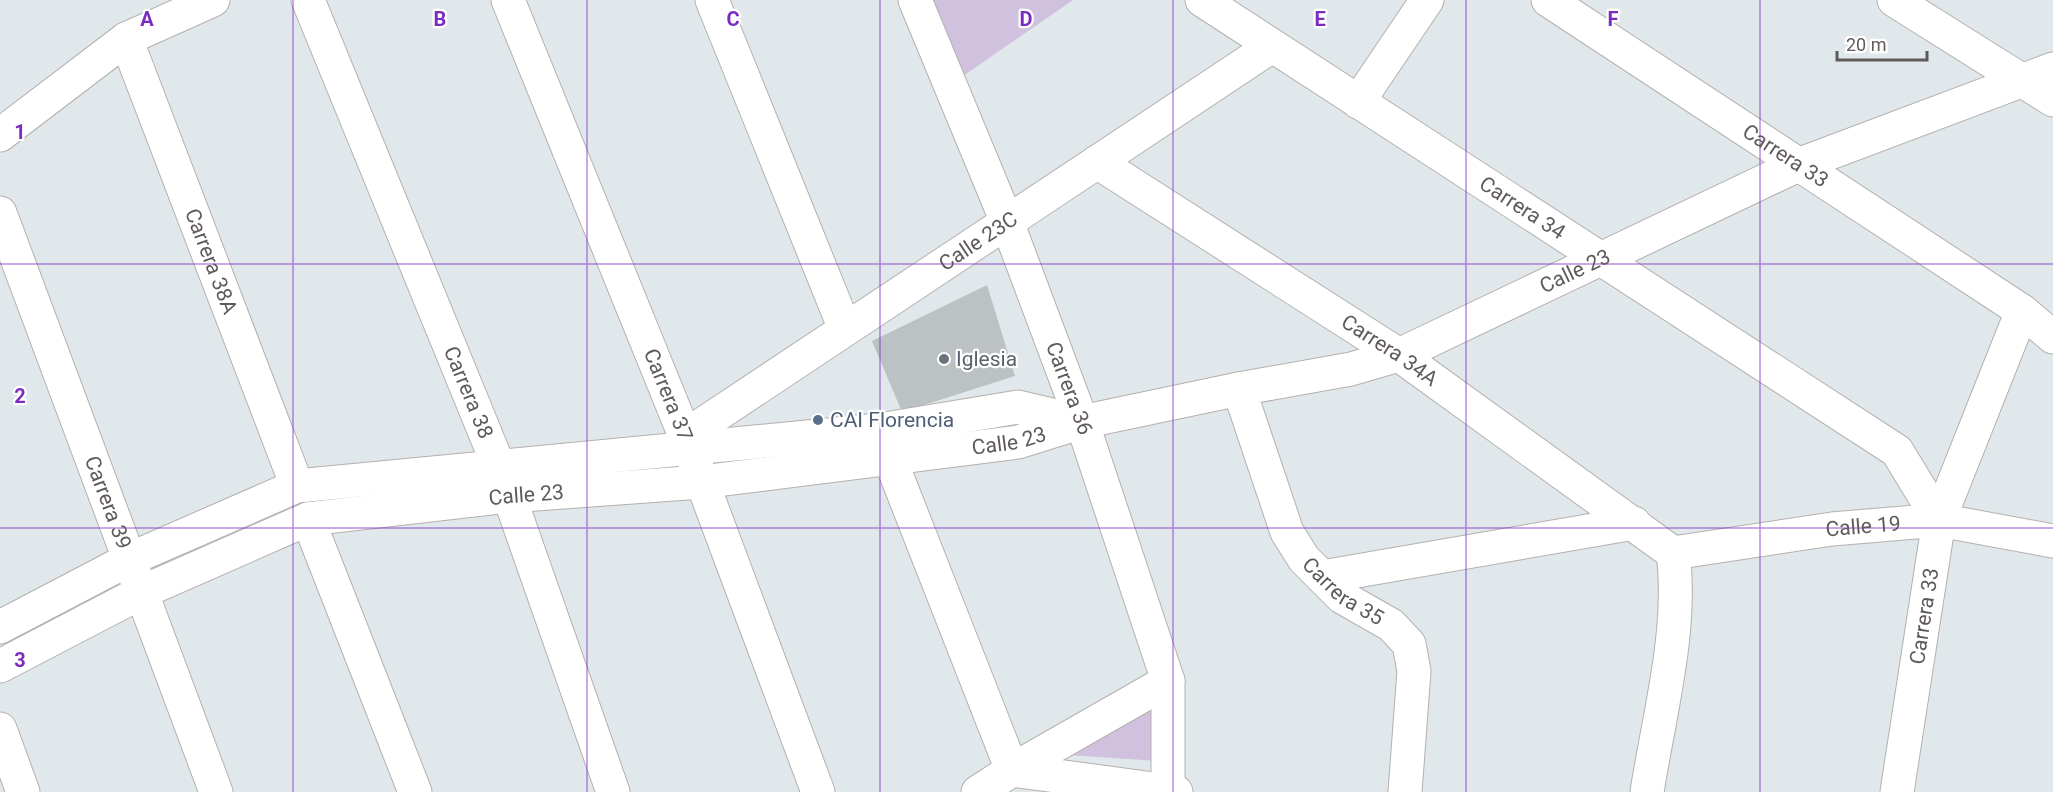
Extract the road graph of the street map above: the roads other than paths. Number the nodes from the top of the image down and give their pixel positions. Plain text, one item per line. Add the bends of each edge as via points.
1 (213, 0) edge
2 (308, 0) edge
3 (508, 0) edge
4 (712, 0) edge
5 (915, 0) edge
6 (1202, 0) edge
7 (1427, 0) edge
8 (1548, 0) edge
9 (1894, 0) edge
10 (126, 39) junction
11 (1272, 46) junction
12 (2053, 69) edge
13 (2023, 82) junction
14 (2053, 100) edge
15 (1358, 102) junction
16 (0, 135) edge
17 (1097, 162) junction
18 (1798, 165) junction
19 (0, 213) edge
20 (1007, 222) junction
21 (1603, 258) junction
22 (2022, 310) junction
23 (845, 329) junction
24 (2053, 337) edge
25 (1400, 355) junction
26 (1239, 389) junction
27 (1082, 422) junction
28 (687, 443) junction
29 (883, 445) junction
30 (504, 482) junction
31 (701, 482) junction
32 (297, 486) junction
33 (308, 519) junction
34 (1939, 520) junction
35 (1634, 523) junction
36 (2053, 541) edge
37 (1674, 553) junction
38 (130, 559) junction
39 (1322, 578) junction
40 (142, 592) junction
41 (0, 627) edge
42 (0, 666) edge
43 (1168, 681) junction
44 (0, 729) edge
45 (1012, 770) junction
46 (23, 792) edge
47 (216, 792) edge
48 (415, 792) edge
49 (613, 792) edge
50 (818, 792) edge
51 (978, 792) edge
52 (1170, 792) edge
53 (1406, 792) edge
54 (1647, 792) edge
55 (1897, 792) edge

1 - 10 street
2 - 30 street, Carrera 38
3 - 28 street, Carrera 37
4 - 23 street
5 - 20 street, Carrera 36
6 - 11 street, Carrera 34
7 - 15 street
8 - 18 street, Carrera 33
9 - 13 street
10 - 16 street
10 - 32 street, Carrera 38A
11 - 15 street, Carrera 34
11 - 17 street, Calle 23C
12 - 13 street, Calle 23
13 - 14 street
13 - 18 street, Calle 23
15 - 21 street, Carrera 34
17 - 20 street, Calle 23C
17 - 25 street, Carrera 34A
18 - 21 street, Calle 23
18 - 22 street, Carrera 33
19 - 38 street, Carrera 39
20 - 23 street, Calle 23C
20 - 27 street, Carrera 36
21 - 25 street, Calle 23
21 - 34 street, Carrera 34 via 1897,451
22 - 24 street, Carrera 33
22 - 34 street, Carrera 33
23 - 28 street, Calle 23C
25 - 26 street, Calle 23 via 1351,369
25 - 35 street, Carrera 34A
26 - 27 street, Calle 23
26 - 39 street, Carrera 35 via 1287,532
27 - 29 street, Calle 23 via 1018,406
27 - 43 street, Carrera 36
28 - 29 street, Calle 23
28 - 30 street, Calle 23
28 - 31 street, Carrera 37
29 - 31 street, Calle 23
29 - 45 street
30 - 31 street, Calle 23
30 - 32 street, Calle 23
30 - 33 street, Calle 23
30 - 49 street, Carrera 38
31 - 50 street, Carrera 37
32 - 38 street, Calle 23
33 - 40 street, Calle 23
33 - 48 street
34 - 36 street, Calle 19
34 - 37 street, Calle 19 via 1832,529
34 - 55 street, Carrera 33
35 - 37 street, Carrera 34A
35 - 39 street
37 - 54 street via 1675,619
38 - 40 street, Carrera 39
38 - 41 street, Calle 23
39 - 53 street, Carrera 35 via 1342,597 1391,625 1409,644 1414,671
40 - 42 street, Calle 23
40 - 47 street, Carrera 39
43 - 45 street
43 - 52 street, Carrera 36
44 - 46 street
45 - 51 street
45 - 52 street

